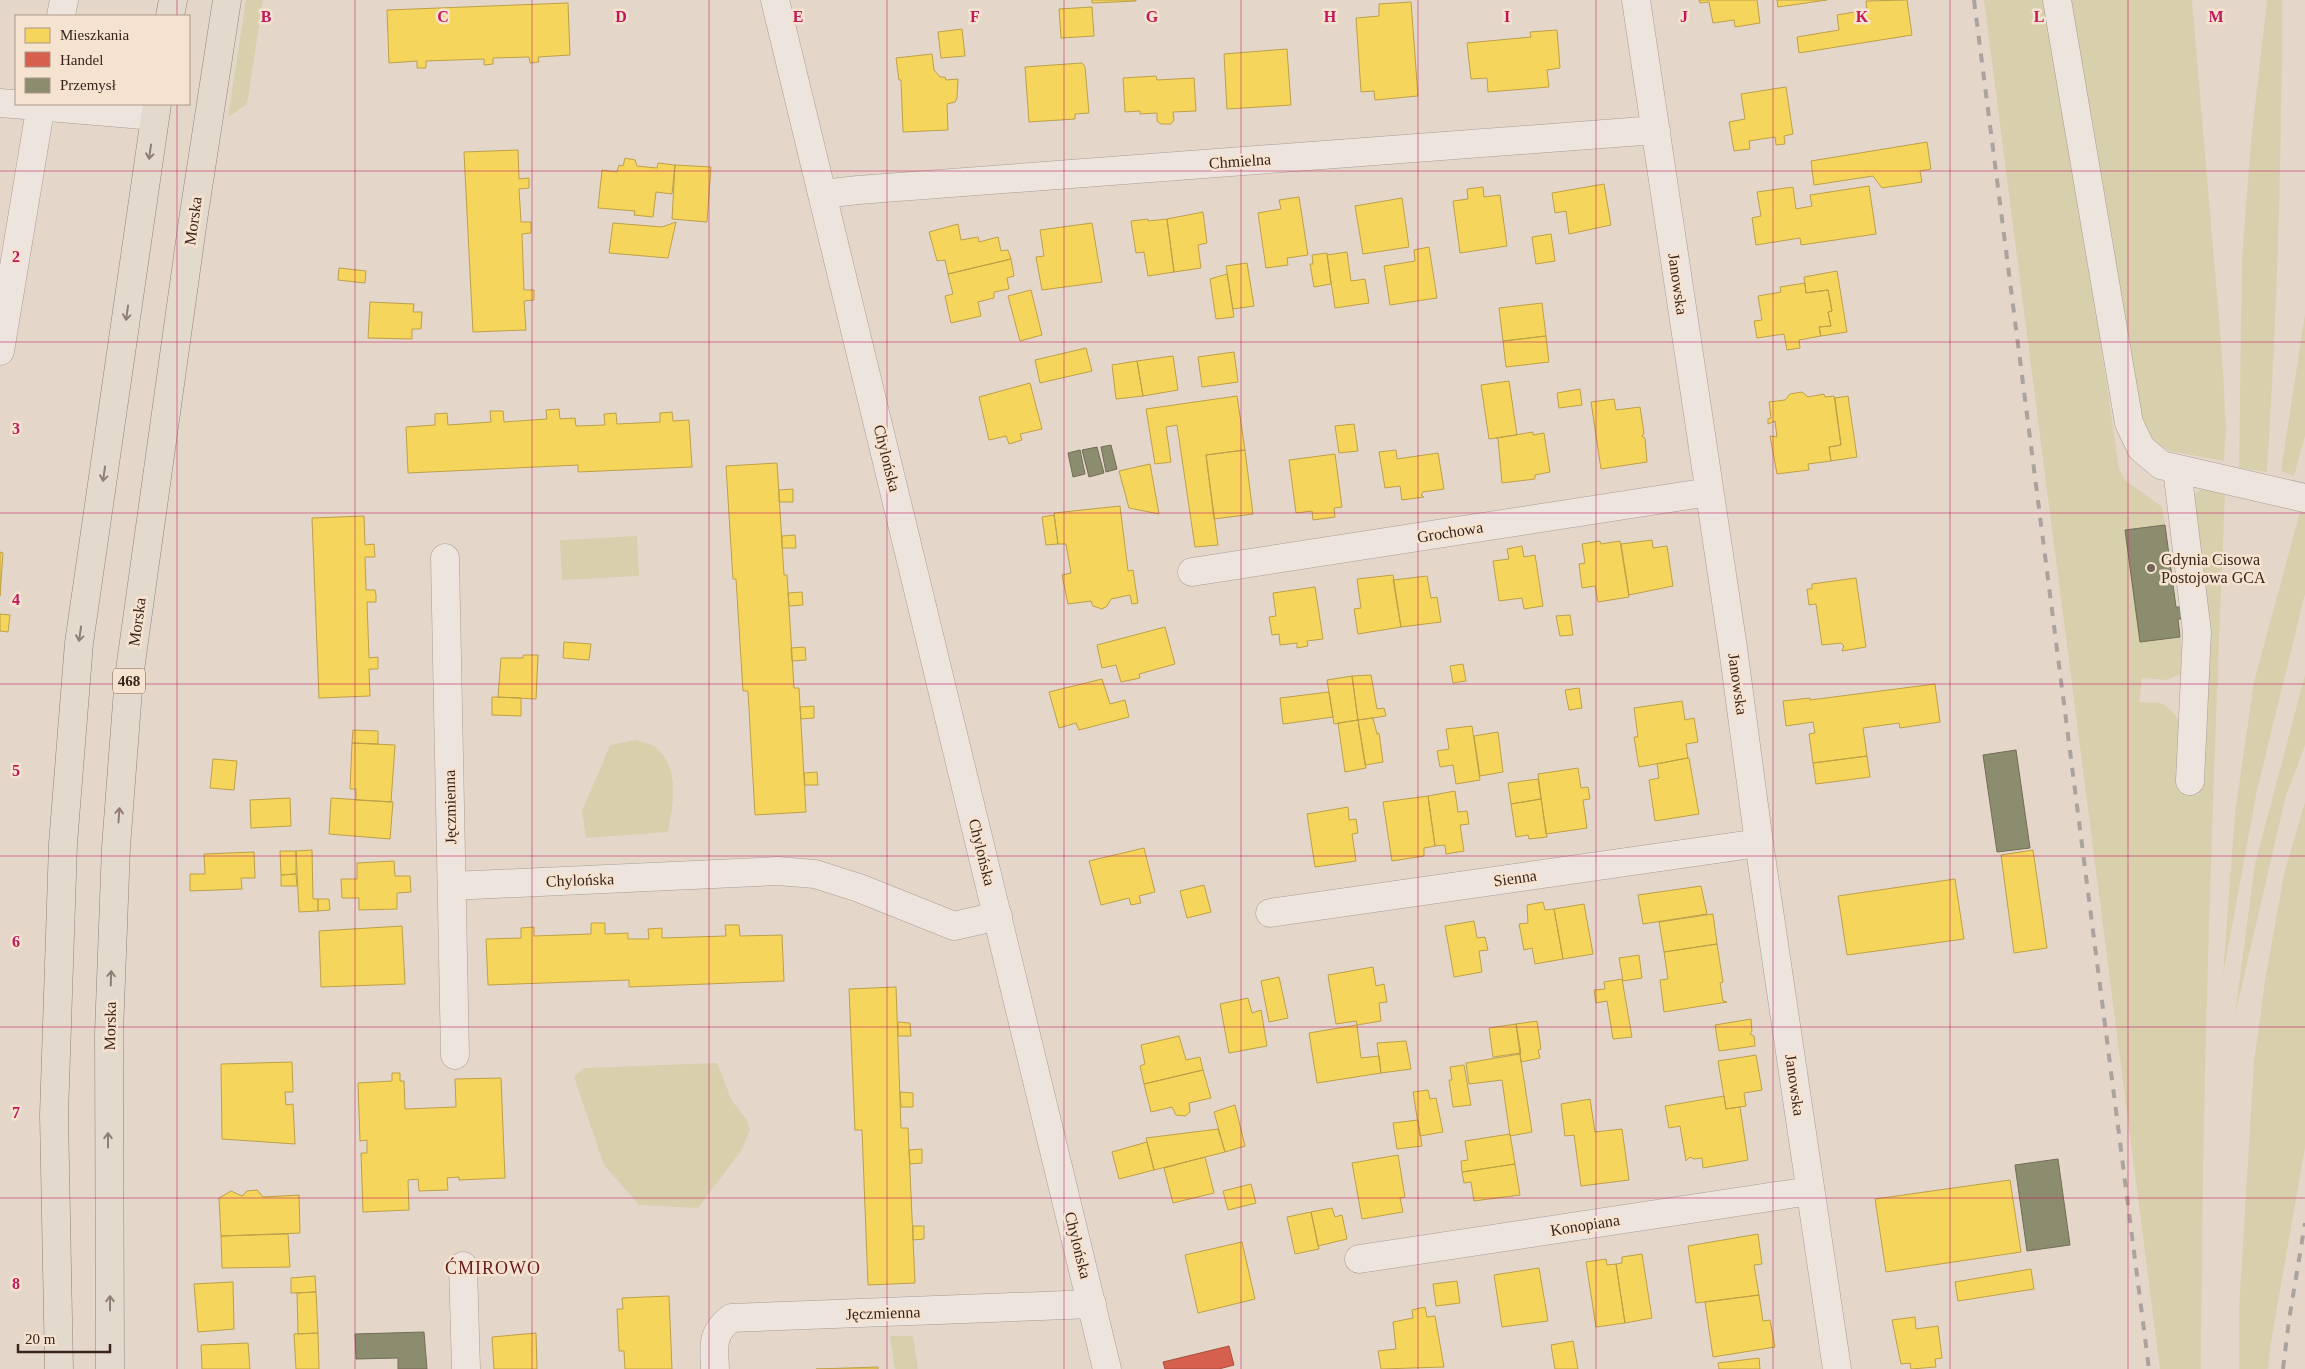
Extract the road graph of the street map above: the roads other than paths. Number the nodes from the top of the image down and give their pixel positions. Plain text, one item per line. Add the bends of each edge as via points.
1 (64, 0) edge
2 (173, 0) edge
3 (227, 0) edge
4 (775, 0) edge
5 (1636, 0) edge
6 (2057, 0) edge
7 (61, 15) edge
8 (170, 15) edge
9 (0, 103) edge
10 (15, 104) edge
11 (41, 105) edge
12 (156, 110) edge
13 (1656, 130) junction
14 (823, 194) junction
15 (0, 351) edge
16 (2177, 469) junction
17 (1708, 492) junction
18 (2305, 498) edge
19 (445, 558) dead end
20 (1192, 572) dead end
21 (2190, 781) dead end
22 (1759, 843) junction
23 (452, 886) junction
24 (1270, 913) dead end
25 (998, 916) junction
26 (455, 1055) dead end
27 (1810, 1191) junction
28 (1359, 1259) dead end
29 (462, 1266) dead end
30 (1092, 1304) junction
31 (59, 1369) edge
32 (110, 1369) edge
33 (466, 1369) edge
34 (715, 1369) edge
35 (1107, 1369) edge
36 (1837, 1369) edge

1 - 7 street
2 - 8 main road
32 -> 3 main road, Morska / 468 via 109,1033 116,847 129,677
4 - 14 street, Chylońska
5 - 13 street, Janowska
6 - 16 street via 2129,423 2141,448 2161,465
9 - 10 street
11 - 12 street
11 - 15 street
12 -> 31 main road via 79,643 61,872 54,1114
13 - 14 street, Chmielna
13 - 17 street, Janowska
14 - 25 street, Chylońska
16 - 18 street
16 - 21 street via 2197,632
17 - 20 street, Grochowa
17 - 22 street, Janowska
19 - 23 street, Jęczmienna
22 - 24 street, Sienna
22 - 27 street, Janowska
23 - 25 street, Chylońska via 778,872 815,874 954,926
23 - 26 street, Jęczmienna
25 - 30 street, Chylońska
27 - 28 street, Konopiana
27 - 36 street, Janowska
29 - 33 street
30 - 34 street, Jęczmienna via 731,1318 714,1338
30 - 35 street, Chylońska

